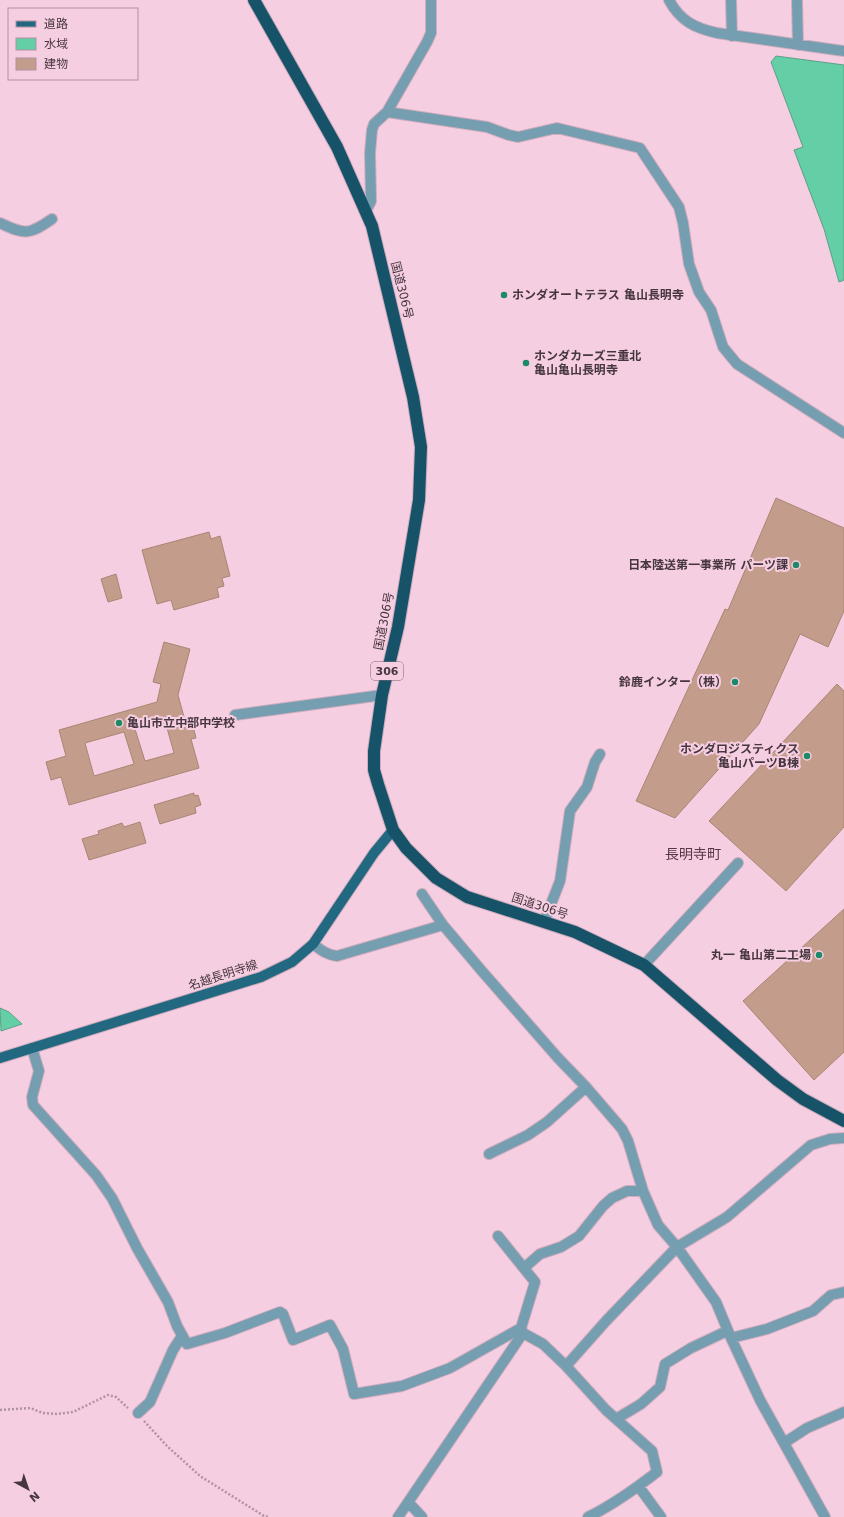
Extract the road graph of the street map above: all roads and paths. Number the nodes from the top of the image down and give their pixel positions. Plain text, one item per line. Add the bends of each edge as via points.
1 (254, 0) edge
2 (431, 0) edge
3 (669, 0) edge
4 (731, 0) edge
5 (797, 0) edge
6 (732, 36) junction
7 (798, 45) junction
8 (844, 51) edge
9 (387, 112) junction
10 (366, 211) junction
11 (52, 219) dead end
12 (0, 223) edge
13 (844, 432) edge
14 (382, 695) junction
15 (235, 715) dead end
16 (600, 754) dead end
17 (393, 830) junction
18 (738, 863) dead end
19 (422, 894) dead end
20 (544, 922) junction
21 (443, 925) junction
22 (313, 944) junction
23 (644, 965) junction
24 (32, 1048) junction
25 (0, 1058) edge
26 (586, 1087) junction
27 (844, 1121) edge
28 (844, 1138) edge
29 (488, 1154) dead end
30 (643, 1192) junction
31 (498, 1236) dead end
32 (677, 1247) junction
33 (524, 1268) junction
34 (844, 1292) edge
35 (522, 1331) junction
36 (729, 1334) junction
37 (182, 1336) junction
38 (566, 1366) junction
39 (0, 1410) edge
40 (138, 1412) junction
41 (844, 1412) edge
42 (616, 1419) junction
43 (784, 1443) junction
44 (639, 1487) junction
45 (409, 1503) junction
46 (270, 1517) edge
47 (398, 1517) edge
48 (422, 1517) edge
49 (588, 1517) edge
50 (661, 1517) edge
51 (825, 1517) edge

1 - 10 highway, 国道306号 / 306 via 337,147
2 - 9 street via 431,33
3 - 6 street via 682,20 690,25
4 - 6 street
5 - 7 street
6 - 7 street
7 - 8 street
9 - 10 street via 374,124 372,130 371,201
9 - 13 street via 487,127 518,136 558,128 640,148 679,207 688,260 699,292 711,310 723,347 737,364
10 - 14 highway, 国道306号 / 306 via 393,310 413,397 421,448 419,500 398,627
11 - 12 street via 28,233
14 - 15 street
14 - 17 highway, 国道306号 / 306 via 374,751 374,770
16 - 20 street via 587,787 570,811 560,882
17 - 20 highway, 国道306号 / 306 via 406,848 436,878 467,897
17 - 22 main road, 名越長明寺線 via 374,853
18 - 23 street
19 - 21 street
20 - 23 highway, 国道306号 / 306 via 587,937
21 - 22 street via 338,956 326,954
21 - 26 street
22 - 24 main road, 名越長明寺線 via 292,962 261,977
23 - 27 highway, 国道306号 / 306 via 777,1080 803,1099
24 - 25 main road, 名越長明寺線
24 - 37 street via 39,1071 32,1098 33,1105 96,1175 112,1198 168,1302
26 - 29 street via 546,1122
26 - 30 street via 625,1135
28 - 32 street via 811,1145 727,1217
30 - 32 street via 658,1224
30 - 33 street via 627,1191 612,1198 579,1236 561,1247 540,1254
31 - 33 street
32 - 36 street via 716,1302
32 - 38 street
33 - 35 street via 535,1282
34 - 36 street via 831,1295 813,1311 767,1329
35 - 37 street via 450,1368 402,1386 354,1394 343,1349 330,1325 293,1340 280,1312 187,1344
35 - 38 street via 543,1344
35 - 45 street
36 - 42 street via 691,1348 665,1364 660,1387 641,1404
36 - 43 street
37 - 40 street via 150,1402
38 - 42 street
39 - 40 path via 30,1408 43,1413 73,1412 108,1395 116,1397 126,1407
40 - 46 path via 167,1446 200,1476 264,1516
41 - 43 street via 807,1428
42 - 44 street via 652,1451 657,1472
43 - 51 street
44 - 49 street via 606,1509
44 - 50 street
45 - 47 street
45 - 48 street

